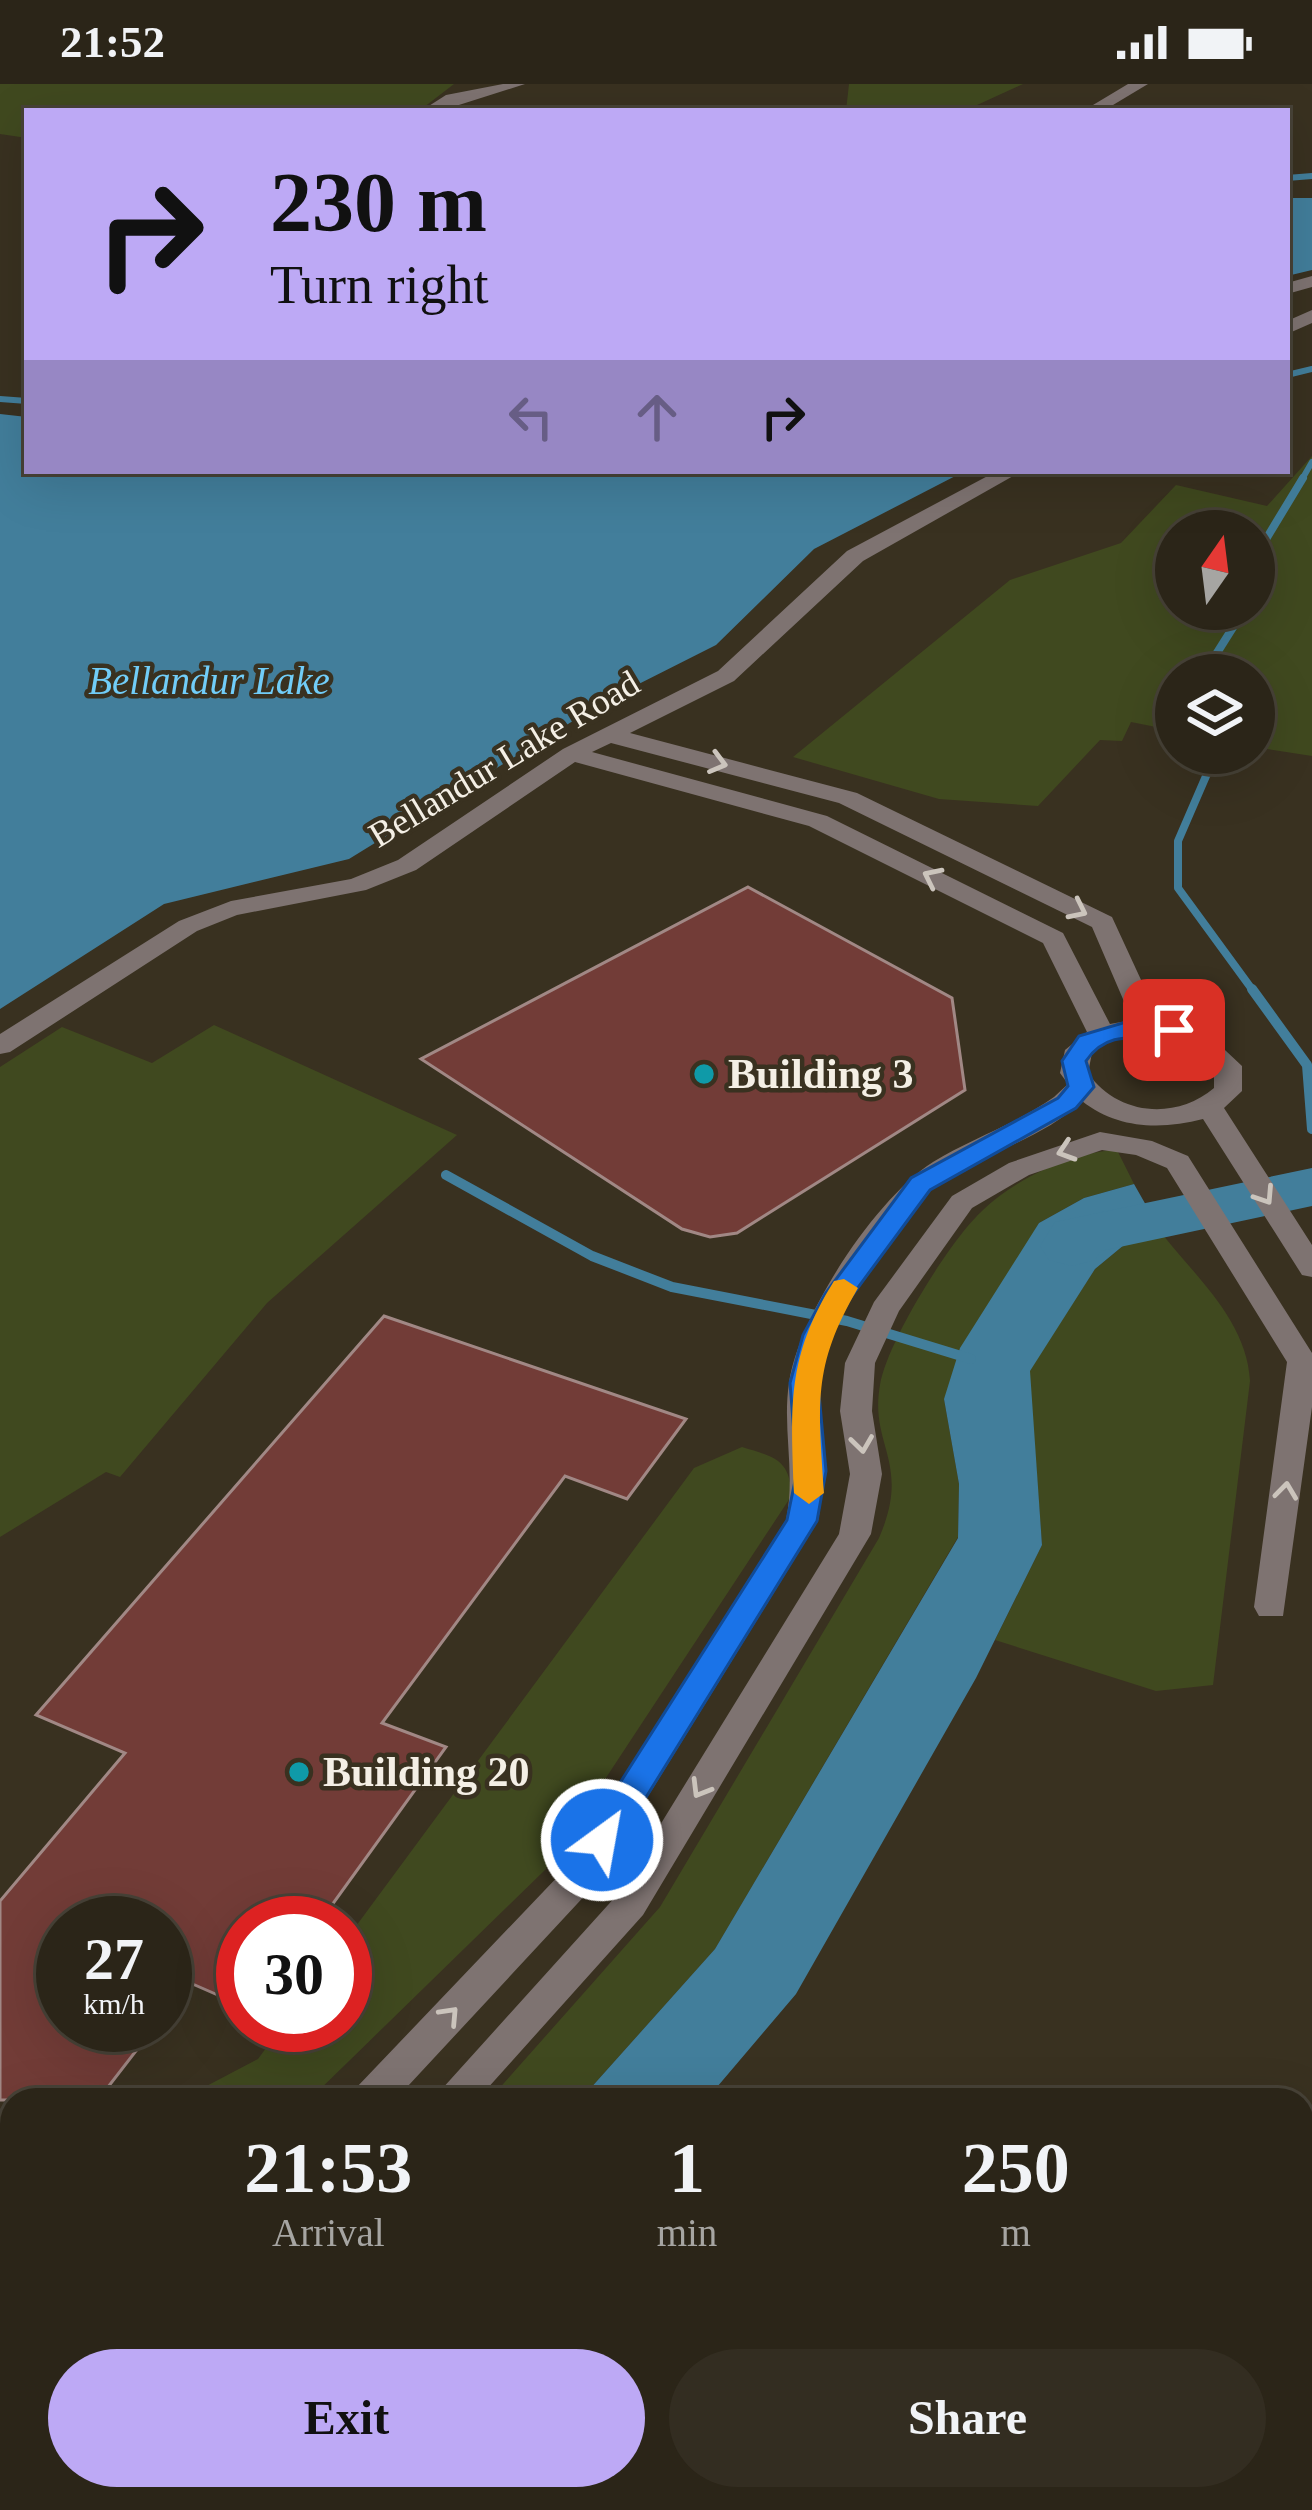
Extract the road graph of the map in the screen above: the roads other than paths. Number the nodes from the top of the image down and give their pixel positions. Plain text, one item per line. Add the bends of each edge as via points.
1 (517, 84) edge
2 (1140, 84) edge
3 (433, 108) edge
4 (1096, 108) edge
5 (1006, 474) edge
6 (605, 734) junction
7 (571, 754) junction
8 (1149, 1027) junction
9 (1101, 1034) junction
10 (0, 1046) edge
11 (1081, 1087) junction
12 (1209, 1107) junction
13 (1312, 1268) edge
14 (1271, 1606) dead end
15 (381, 2088) edge
16 (463, 2088) edge

1 - 3 street via 488,95 449,95
2 - 4 street
5 - 6 street, Bellandur Lake Road via 855,556 726,676
6 - 7 street, Bellandur Lake Road
6 -> 8 street via 848,798 1103,922
9 -> 7 street via 1054,938 818,820
7 - 10 street, Bellandur Lake Road via 407,865 188,926
8 - 9 street
8 - 12 street via 1192,1036 1220,1054 1231,1079
9 - 11 street via 1074,1061
11 - 12 street via 1105,1106 1144,1117
15 -> 11 street via 577,1880 802,1521 812,1471 804,1383 839,1294 920,1184 1046,1118
12 -> 13 street
14 -> 16 street via 1302,1362 1178,1162 1100,1141 1019,1169 962,1202 874,1326 860,1363 856,1411 866,1474 855,1534 630,1905

